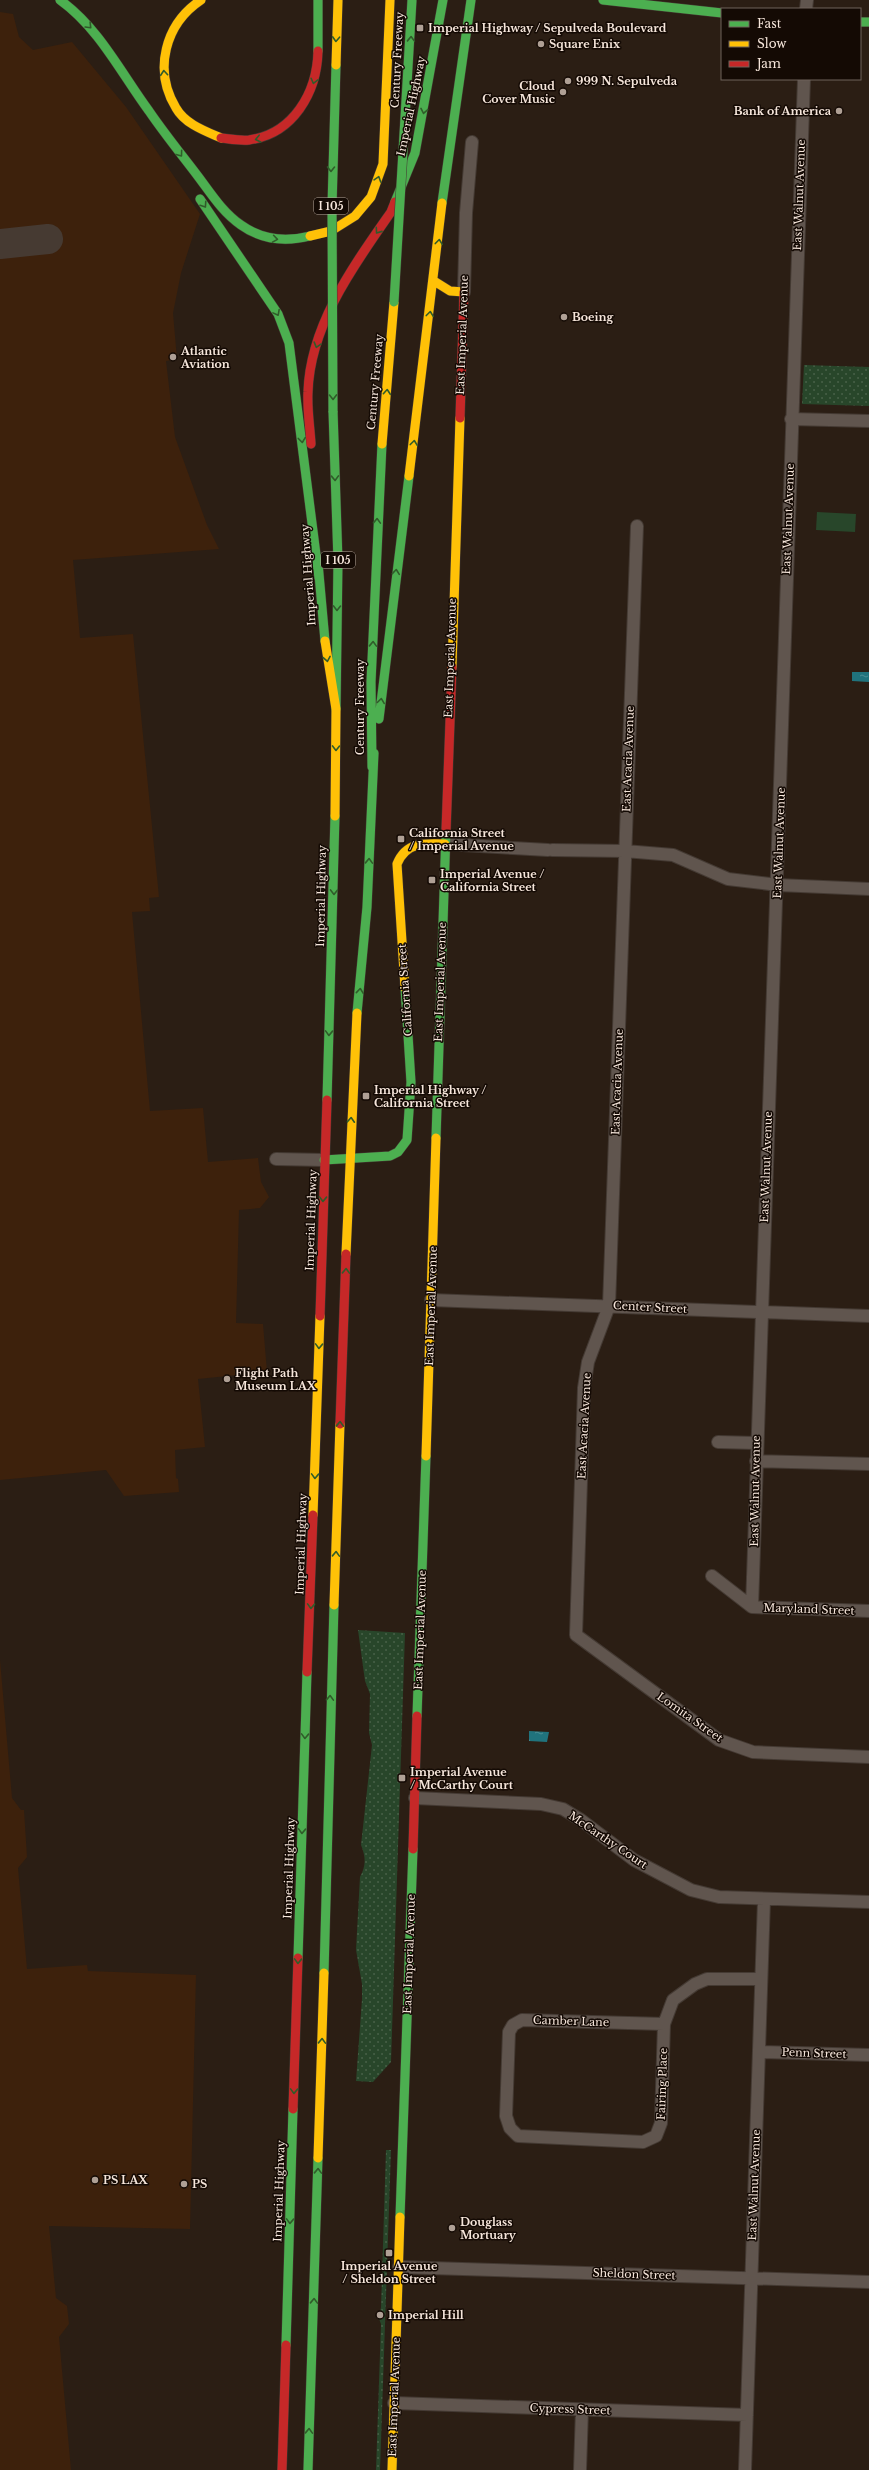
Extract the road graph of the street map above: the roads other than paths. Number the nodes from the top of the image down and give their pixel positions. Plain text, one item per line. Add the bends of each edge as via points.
1 (60, 0) edge
2 (201, 0) edge
3 (318, 0) edge
4 (338, 0) edge
5 (390, 0) edge
6 (412, 0) edge
7 (443, 0) edge
8 (471, 0) edge
9 (604, 0) edge
10 (721, 13) edge
11 (804, 80) edge
12 (149, 112) junction
13 (472, 142) dead end
14 (182, 172) dead end
15 (195, 191) dead end
16 (434, 281) junction
17 (464, 292) junction
18 (791, 419) junction
19 (869, 421) edge
20 (637, 526) dead end
21 (319, 578) junction
22 (336, 709) junction
23 (372, 767) junction
24 (444, 844) junction
25 (625, 851) junction
26 (778, 885) junction
27 (869, 889) edge
28 (349, 1159) junction
29 (276, 1160) dead end
30 (324, 1160) junction
31 (431, 1300) junction
32 (609, 1306) junction
33 (760, 1313) junction
34 (869, 1316) edge
35 (718, 1442) dead end
36 (756, 1443) junction
37 (756, 1461) junction
38 (869, 1464) edge
39 (712, 1576) dead end
40 (752, 1607) junction
41 (869, 1611) edge
42 (576, 1635) joint
43 (869, 1757) edge
44 (303, 1792) junction
45 (321, 1793) junction
46 (414, 1798) junction
47 (764, 1900) junction
48 (869, 1902) edge
49 (761, 1979) junction
50 (664, 2024) junction
51 (759, 2052) junction
52 (869, 2055) edge
53 (510, 2128) joint
54 (398, 2267) junction
55 (751, 2278) junction
56 (869, 2282) edge
57 (394, 2403) junction
58 (582, 2409) junction
59 (747, 2415) junction
60 (282, 2470) edge
61 (308, 2470) edge
62 (392, 2470) edge
63 (580, 2470) edge
64 (745, 2470) edge

1 -> 12 main road via 96,34
3 -> 2 main road via 315,78 307,100 291,120 263,138 233,141 205,133 191,125 179,113 165,82 164,53 173,27 186,10
4 -> 22 main road, I 105, bridge via 331,184 333,412 338,561
12 -> 5 main road via 222,207 241,225 277,240 331,231 355,216 371,197 383,164
23 -> 6 main road, Century Freeway, bridge via 371,682 379,481 394,302
7 -> 21 main road, Imperial Highway via 415,153 391,212 350,270 319,336 312,362 308,392
16 -> 8 main road
9 - 10 main road
11 - 18 street, East Walnut Avenue
12 - 14 main road via 158,134
13 - 17 street, East Imperial Avenue via 466,213
15 -> 21 main road via 278,314 289,343
16 - 17 main road via 450,291
23 -> 16 main road
17 - 24 main road, East Imperial Avenue
18 - 19 street
18 - 26 street, East Walnut Avenue
20 - 25 street, East Acacia Avenue
21 -> 22 main road, Imperial Highway via 325,646
22 -> 30 main road, Imperial Highway via 334,903
28 -> 23 main road via 354,1040 367,907
24 - 25 street, California Street
24 - 28 main road, California Street via 413,844 404,849 397,864 411,1082 407,1140 398,1152 390,1156
24 - 31 main road, East Imperial Avenue
25 - 26 street, California Street via 674,855 728,879
25 - 32 street, East Acacia Avenue
26 - 27 street, California Street
26 - 33 street, East Walnut Avenue
28 - 30 main road, California Street
45 -> 28 main road
29 - 30 street, California Street
30 -> 44 main road, Imperial Highway
31 - 32 street, Center Street
31 - 46 main road, East Imperial Avenue
32 - 33 street, Center Street
32 - 42 street, East Acacia Avenue via 588,1362 584,1388
33 - 34 street, Center Street
33 - 36 street, East Walnut Avenue
35 - 36 street
36 - 37 street, East Walnut Avenue
37 - 38 street
37 - 40 street, East Walnut Avenue
39 - 40 street, Maryland Street
40 - 41 street, Maryland Street
42 - 43 street, Lomita Street via 719,1740 753,1752
44 - 45 main road
44 -> 60 main road, Imperial Highway
61 -> 45 main road via 326,1918
46 - 47 street, McCarthy Court via 541,1804 563,1809 634,1860 691,1890 719,1897
46 - 54 main road, East Imperial Avenue
47 - 48 street, McCarthy Court
47 - 49 street, East Walnut Avenue
49 - 50 street, Fairing Place via 707,1979 695,1984 673,2000
49 - 51 street, East Walnut Avenue
50 - 53 street, Camber Lane via 522,2020 514,2025 509,2032 506,2116
50 - 53 street, Fairing Place via 661,2123 656,2136 643,2142 518,2136
51 - 52 street, Penn Street
51 - 55 street, East Walnut Avenue
54 - 55 street, Sheldon Street
54 - 57 main road, East Imperial Avenue
55 - 56 street, Sheldon Street
55 - 59 street, East Walnut Avenue
57 - 58 street, Cypress Street
57 - 62 main road, East Imperial Avenue
58 - 59 street, Cypress Street
58 - 63 street
59 - 64 street, East Walnut Avenue

